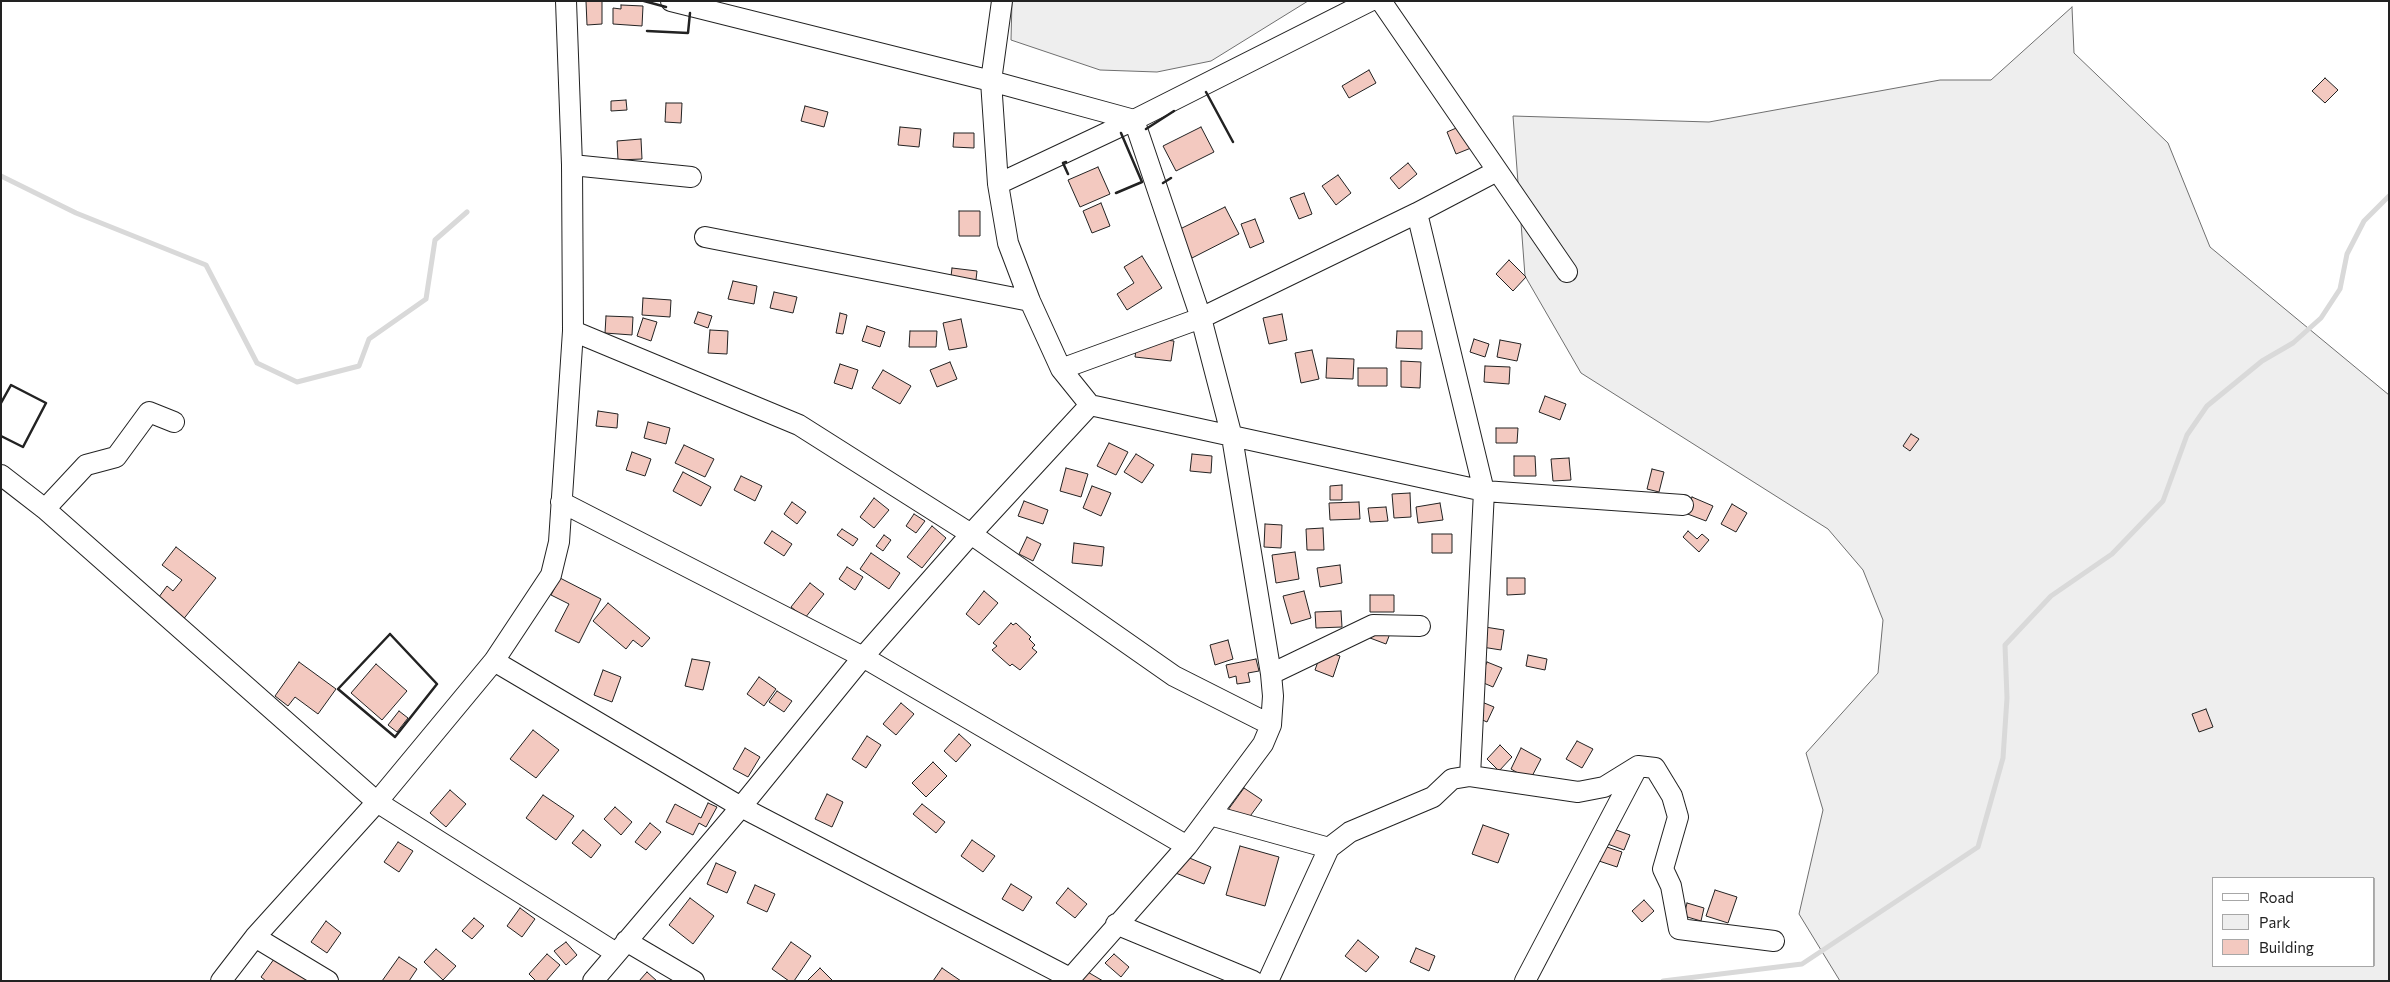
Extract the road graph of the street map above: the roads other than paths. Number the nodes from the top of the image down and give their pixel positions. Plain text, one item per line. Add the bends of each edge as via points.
1 (566, 1) edge
2 (671, 1) edge
3 (1002, 1) edge
4 (1370, 1) edge
5 (1381, 1) edge
6 (991, 82) junction
7 (1134, 120) junction
8 (572, 165) junction
9 (1497, 171) junction
10 (691, 177) dead end
11 (998, 184) junction
12 (1417, 213) junction
13 (706, 237) dead end
14 (1567, 272) dead end
15 (1030, 301) junction
16 (1201, 318) junction
17 (573, 331) junction
18 (1061, 369) junction
19 (1090, 405) junction
20 (174, 422) dead end
21 (1232, 437) junction
22 (1, 475) edge
23 (1484, 491) junction
24 (561, 502) junction
25 (1683, 505) dead end
26 (45, 509) junction
27 (971, 534) junction
28 (1420, 626) dead end
29 (863, 656) junction
30 (494, 661) junction
31 (1272, 674) junction
32 (1271, 725) junction
33 (1638, 766) junction
34 (1470, 776) junction
35 (377, 802) junction
36 (742, 807) junction
37 (1210, 815) junction
38 (1187, 846) junction
39 (1328, 848) junction
40 (1116, 924) junction
41 (255, 937) junction
42 (1774, 941) dead end
43 (621, 947) junction
44 (1069, 980) edge
45 (221, 981) edge
46 (328, 981) edge
47 (593, 981) edge
48 (694, 981) edge
49 (1253, 981) edge
50 (1268, 981) edge
51 (1525, 981) edge

1 - 8 street
2 - 6 street
3 - 6 street
4 - 7 street
5 - 9 street
6 - 7 street
6 - 11 street
7 - 11 street
7 - 16 street
8 - 10 street
8 - 17 street
9 - 12 street
9 - 14 street
11 - 15 street via 1008,242
12 - 16 street
12 - 23 street
13 - 15 street
15 - 18 street
16 - 18 street
16 - 21 street
17 - 24 street
17 - 27 street via 799,425
18 - 19 street
19 - 21 street
19 - 27 street
20 - 26 street via 149,412 116,456 86,465
21 - 23 street
21 - 31 street
22 - 26 street
23 - 25 street
23 - 34 street
24 - 29 street
24 - 30 street via 559,542 551,575
26 - 35 street
27 - 29 street
27 - 32 street via 1174,676
28 - 31 street via 1373,625
29 - 36 street
29 - 38 street
30 - 35 street
30 - 36 street
31 - 32 street
32 - 37 street via 1263,744
33 - 34 street via 1604,787 1578,792
33 - 42 street via 1655,768 1672,796 1678,817 1663,868 1671,886 1679,929
33 - 51 street
34 - 39 street via 1452,779 1432,796 1350,832
35 - 41 street
35 - 43 street
36 - 43 street
36 - 44 street
37 - 38 street
37 - 39 street
38 - 40 street
39 - 50 street
40 - 44 street
40 - 49 street
41 - 45 street
41 - 46 street
43 - 47 street
43 - 48 street

